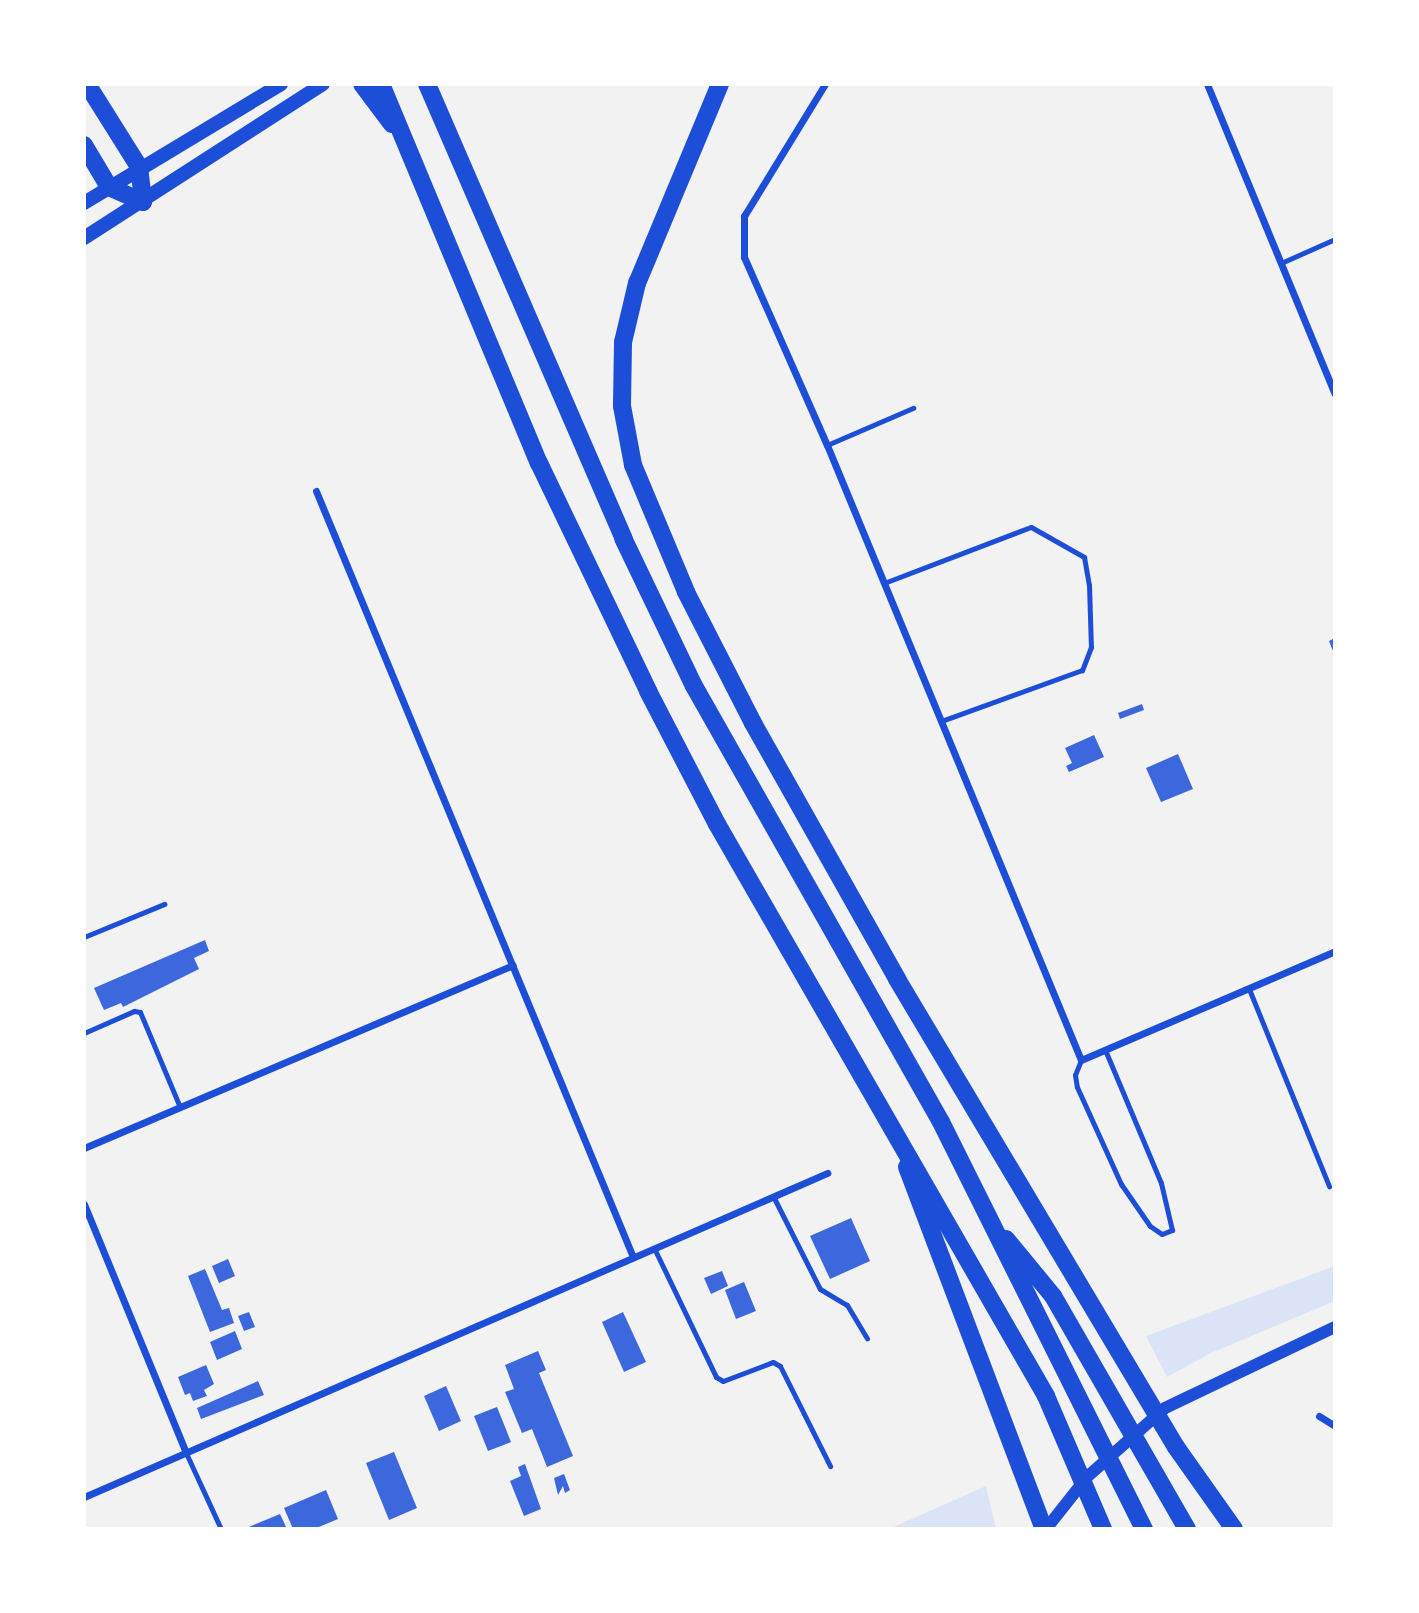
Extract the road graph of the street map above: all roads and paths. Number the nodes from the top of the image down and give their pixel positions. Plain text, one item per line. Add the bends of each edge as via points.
1 (87, 84) edge
2 (281, 84) edge
3 (362, 84) edge
4 (381, 84) edge
5 (427, 84) edge
6 (720, 84) edge
7 (825, 84) edge
8 (1206, 84) edge
9 (316, 88) edge
10 (403, 137) junction
11 (84, 145) edge
12 (139, 167) junction
13 (109, 187) junction
14 (144, 202) junction
15 (84, 203) edge
16 (84, 238) edge
17 (1335, 239) edge
18 (1281, 263) junction
19 (1335, 394) edge
20 (913, 408) dead end
21 (827, 445) junction
22 (316, 491) dead end
23 (884, 583) junction
24 (941, 722) junction
25 (164, 904) dead end
26 (84, 937) edge
27 (1335, 951) edge
28 (513, 965) junction
29 (1249, 989) junction
30 (84, 1033) edge
31 (1105, 1050) junction
32 (1081, 1060) junction
33 (180, 1107) junction
34 (892, 1124) junction
35 (84, 1148) edge
36 (827, 1173) dead end
37 (1329, 1186) dead end
38 (773, 1196) junction
39 (84, 1204) edge
40 (984, 1212) junction
41 (653, 1248) junction
42 (633, 1257) junction
43 (1335, 1327) edge
44 (867, 1338) dead end
45 (1319, 1416) dead end
46 (1335, 1426) edge
47 (187, 1453) junction
48 (830, 1466) dead end
49 (84, 1497) edge
50 (221, 1529) edge
51 (1045, 1529) edge
52 (1103, 1529) edge
53 (1144, 1529) edge
54 (1187, 1529) edge
55 (1234, 1529) edge

1 - 12 highway
2 - 12 main road
3 - 10 highway
4 - 10 highway
5 - 40 highway via 623,538 694,686 942,1122
6 - 55 highway via 637,283 623,342 622,406 633,465 686,592 753,723 890,967 1176,1447
7 - 21 street via 751,202 740,231 744,257
8 - 18 street
9 - 14 main road
10 - 34 highway via 539,463 648,691 718,824
11 - 13 highway
12 - 13 main road
12 - 14 highway
13 - 14 highway
13 - 15 main road
14 - 16 main road
17 - 18 lane
18 - 19 street
20 - 21 lane
21 - 23 street
22 - 28 street
23 - 24 street
23 - 24 lane via 1031,527 1084,557 1090,585 1091,647 1082,670
24 - 32 street
25 - 26 lane
27 - 29 street
28 - 33 street
28 - 42 street
29 - 31 street
29 - 37 lane
30 - 33 lane via 140,1012
31 - 32 street
31 - 32 lane via 1161,1183 1172,1230 1161,1234 1150,1226 1121,1184 1077,1087 1075,1074
33 - 35 street
34 - 51 highway
34 - 52 highway via 1046,1396
36 - 38 street
38 - 41 street
38 - 44 lane via 820,1289 847,1305
39 - 47 street
40 - 53 highway
40 - 54 highway via 1054,1296
41 - 42 street
41 - 48 lane via 716,1377 723,1381 773,1362 780,1366
42 - 47 street
43 - 51 street via 1165,1408 1065,1500
45 - 46 street
47 - 49 street
47 - 50 lane

